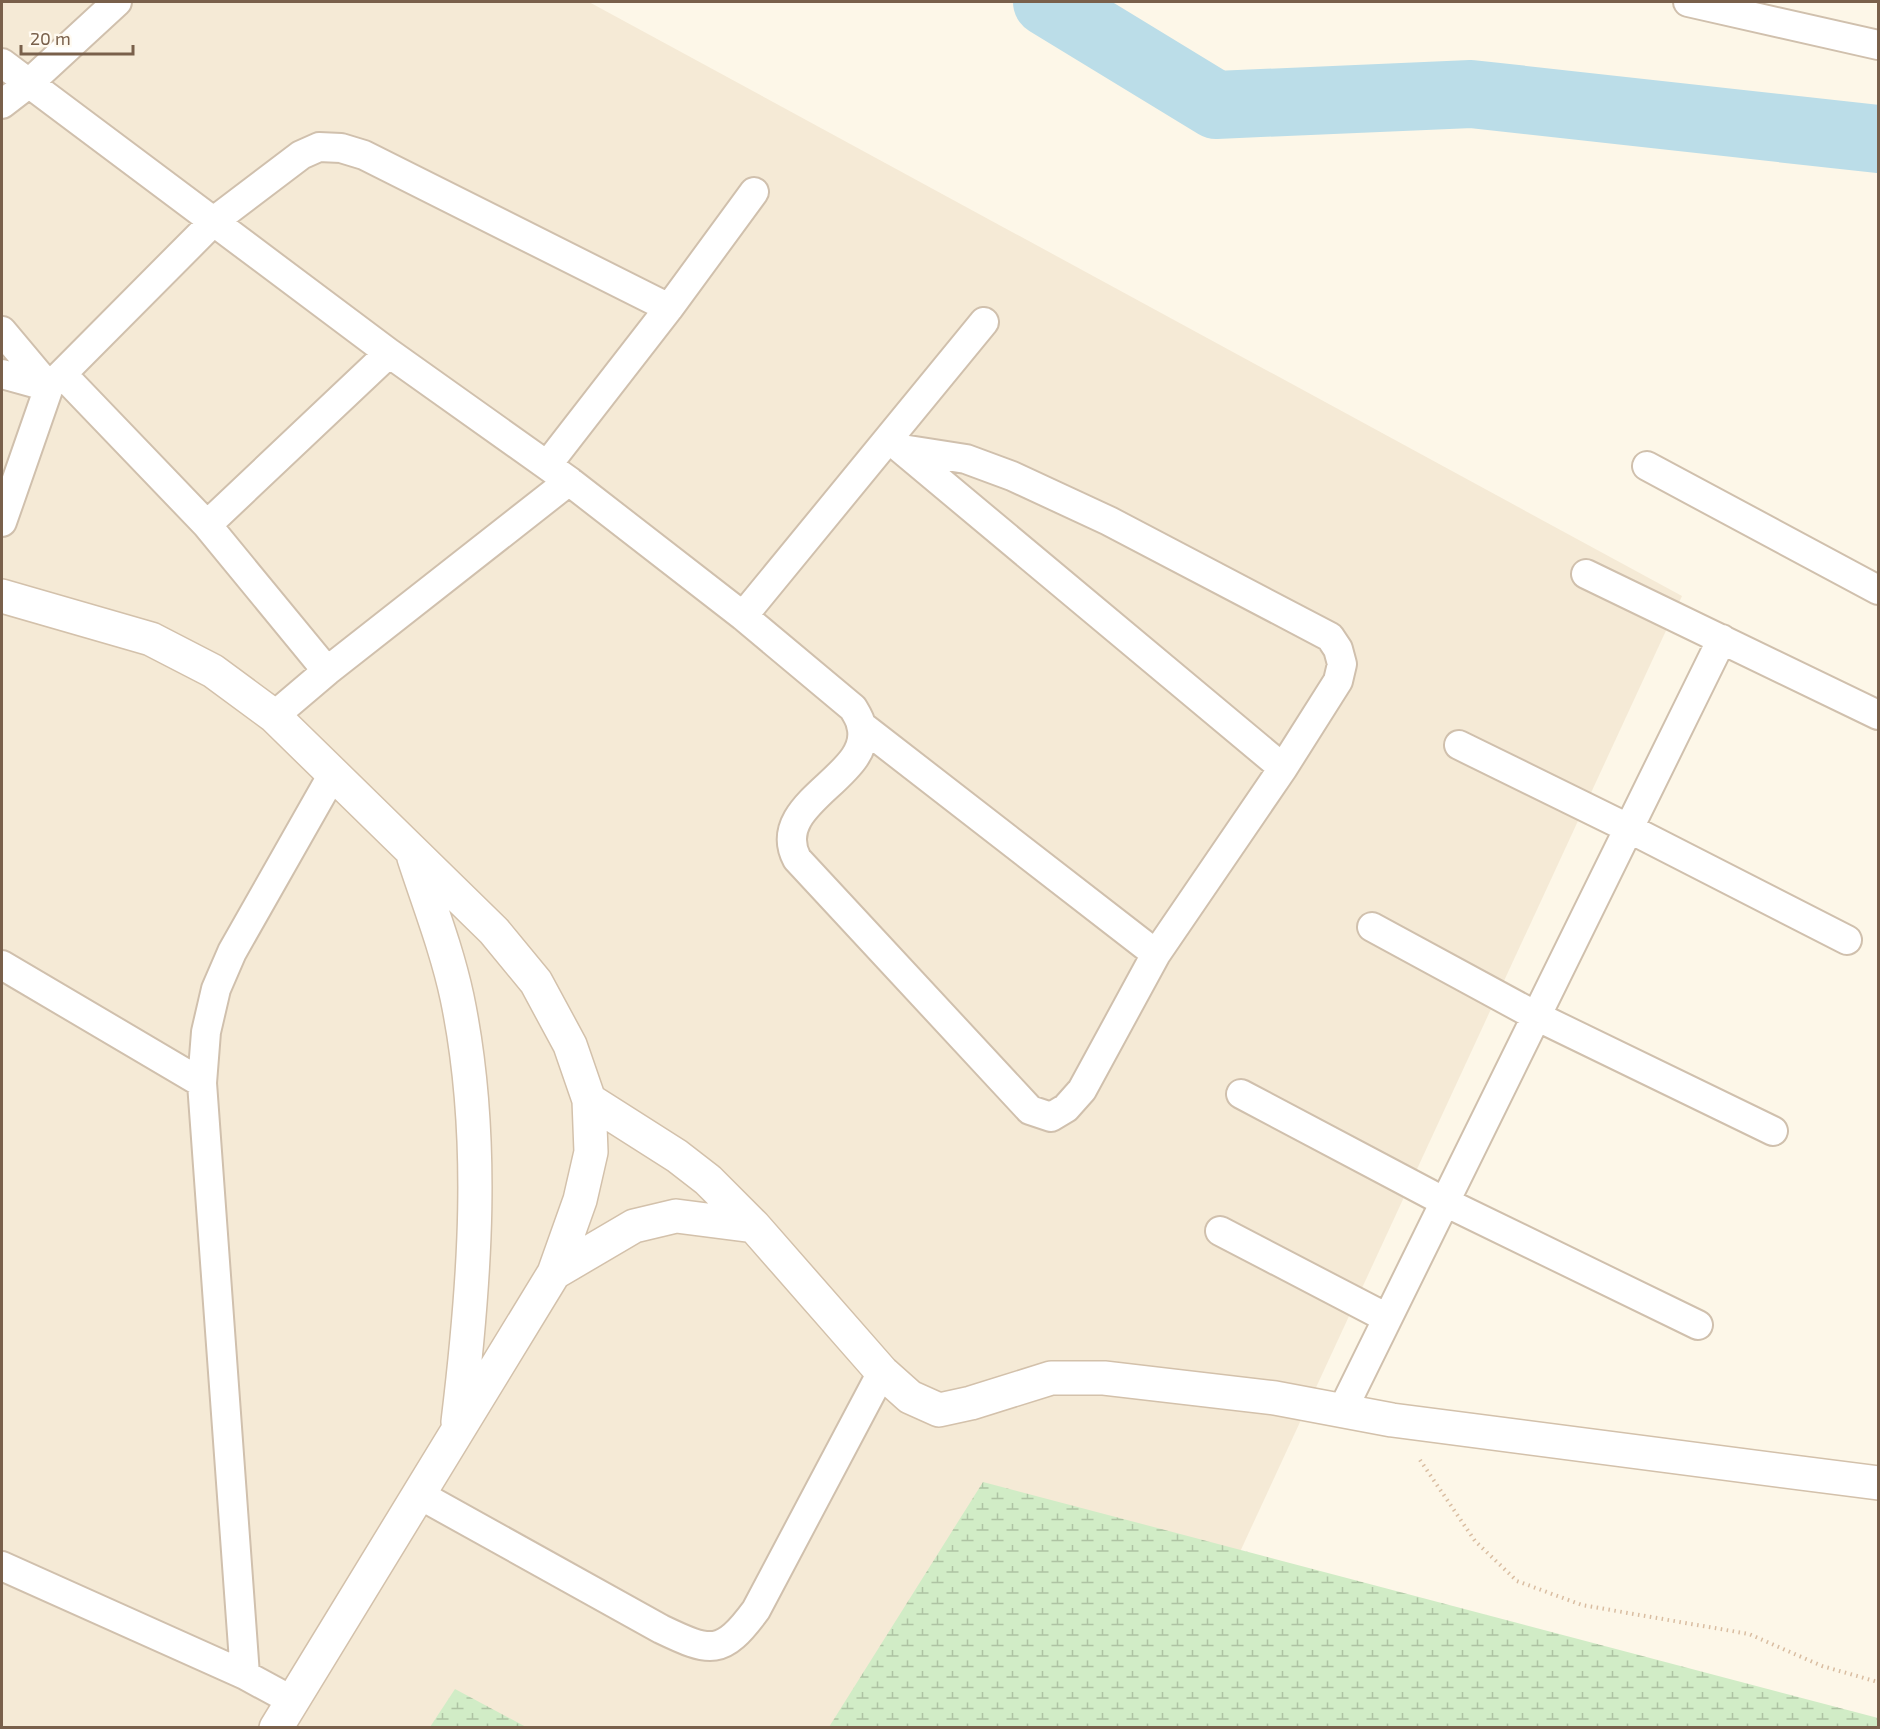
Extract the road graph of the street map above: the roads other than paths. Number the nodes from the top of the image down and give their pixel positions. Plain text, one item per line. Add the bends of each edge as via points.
1 (1688, 2) edge
2 (109, 4) edge
3 (1878, 45) edge
4 (2, 63) edge
5 (28, 84) junction
6 (2, 104) edge
7 (754, 192) dead end
8 (214, 222) junction
9 (669, 308) junction
10 (984, 322) dead end
11 (2, 331) edge
12 (389, 353) junction
13 (2, 374) edge
14 (56, 381) junction
15 (893, 444) junction
16 (1647, 466) dead end
17 (559, 473) junction
18 (2, 522) edge
19 (207, 525) junction
20 (1586, 574) dead end
21 (1878, 590) edge
22 (2, 596) edge
23 (743, 616) junction
24 (1722, 639) junction
25 (327, 671) junction
26 (1878, 715) edge
27 (274, 716) junction
28 (862, 726) junction
29 (1459, 745) dead end
30 (1283, 768) junction
31 (333, 774) junction
32 (1629, 828) junction
33 (412, 854) junction
34 (1372, 927) dead end
35 (1847, 940) dead end
36 (1156, 954) junction
37 (2, 965) edge
38 (1536, 1016) junction
39 (202, 1083) junction
40 (1241, 1094) dead end
41 (589, 1100) junction
42 (1773, 1131) dead end
43 (1444, 1202) junction
44 (754, 1226) junction
45 (1220, 1231) dead end
46 (554, 1273) junction
47 (1387, 1318) junction
48 (1698, 1325) dead end
49 (882, 1372) junction
50 (1342, 1411) junction
51 (457, 1433) junction
52 (1878, 1483) edge
53 (420, 1495) junction
54 (2, 1566) edge
55 (245, 1675) junction
56 (284, 1714) edge

1 - 3 street
2 - 5 street
4 - 5 street
5 - 6 street
5 - 8 street
7 - 9 street
8 - 9 street via 301,155 319,147 341,148 364,155
8 - 12 street
8 - 14 street
9 - 17 street
10 - 15 street
11 - 14 street
12 - 17 street
12 - 19 street
13 - 14 street
14 - 18 street
14 - 19 street
15 - 23 street
15 - 30 street
15 - 30 street via 966,459 1012,476 1109,521 1330,637 1342,664 1338,681
16 - 21 street
17 - 23 street
17 - 25 street
19 - 25 street
20 - 24 street
22 - 27 street via 152,639 213,671
23 - 28 street via 853,708
24 - 26 street
24 - 32 street
25 - 27 street
27 - 31 street
28 - 36 street
28 - 36 street via 859,747 851,761 800,815 791,832 790,846 797,859 1030,1110 1051,1118 1082,1090
29 - 32 street
30 - 36 street
31 - 33 street
31 - 39 street via 232,952 216,989 206,1032
32 - 35 street
32 - 38 street
33 - 41 street via 494,931 536,981 570,1045
33 - 51 street via 457,996 474,1121 471,1319
34 - 38 street
37 - 39 street
38 - 42 street
38 - 43 street
39 - 55 street
40 - 43 street
41 - 44 street via 677,1156 708,1180
41 - 46 street via 591,1152 580,1200
43 - 47 street
43 - 48 street
44 - 46 street via 676,1216 634,1226
44 - 49 street
45 - 47 street
46 - 51 street
47 - 50 street
49 - 50 street via 910,1397 939,1410 1051,1378 1077,1376 1275,1398
49 - 53 street via 756,1610 738,1635 722,1646 694,1644 661,1629
50 - 52 street
51 - 53 street
53 - 56 street
54 - 55 street
55 - 56 street

